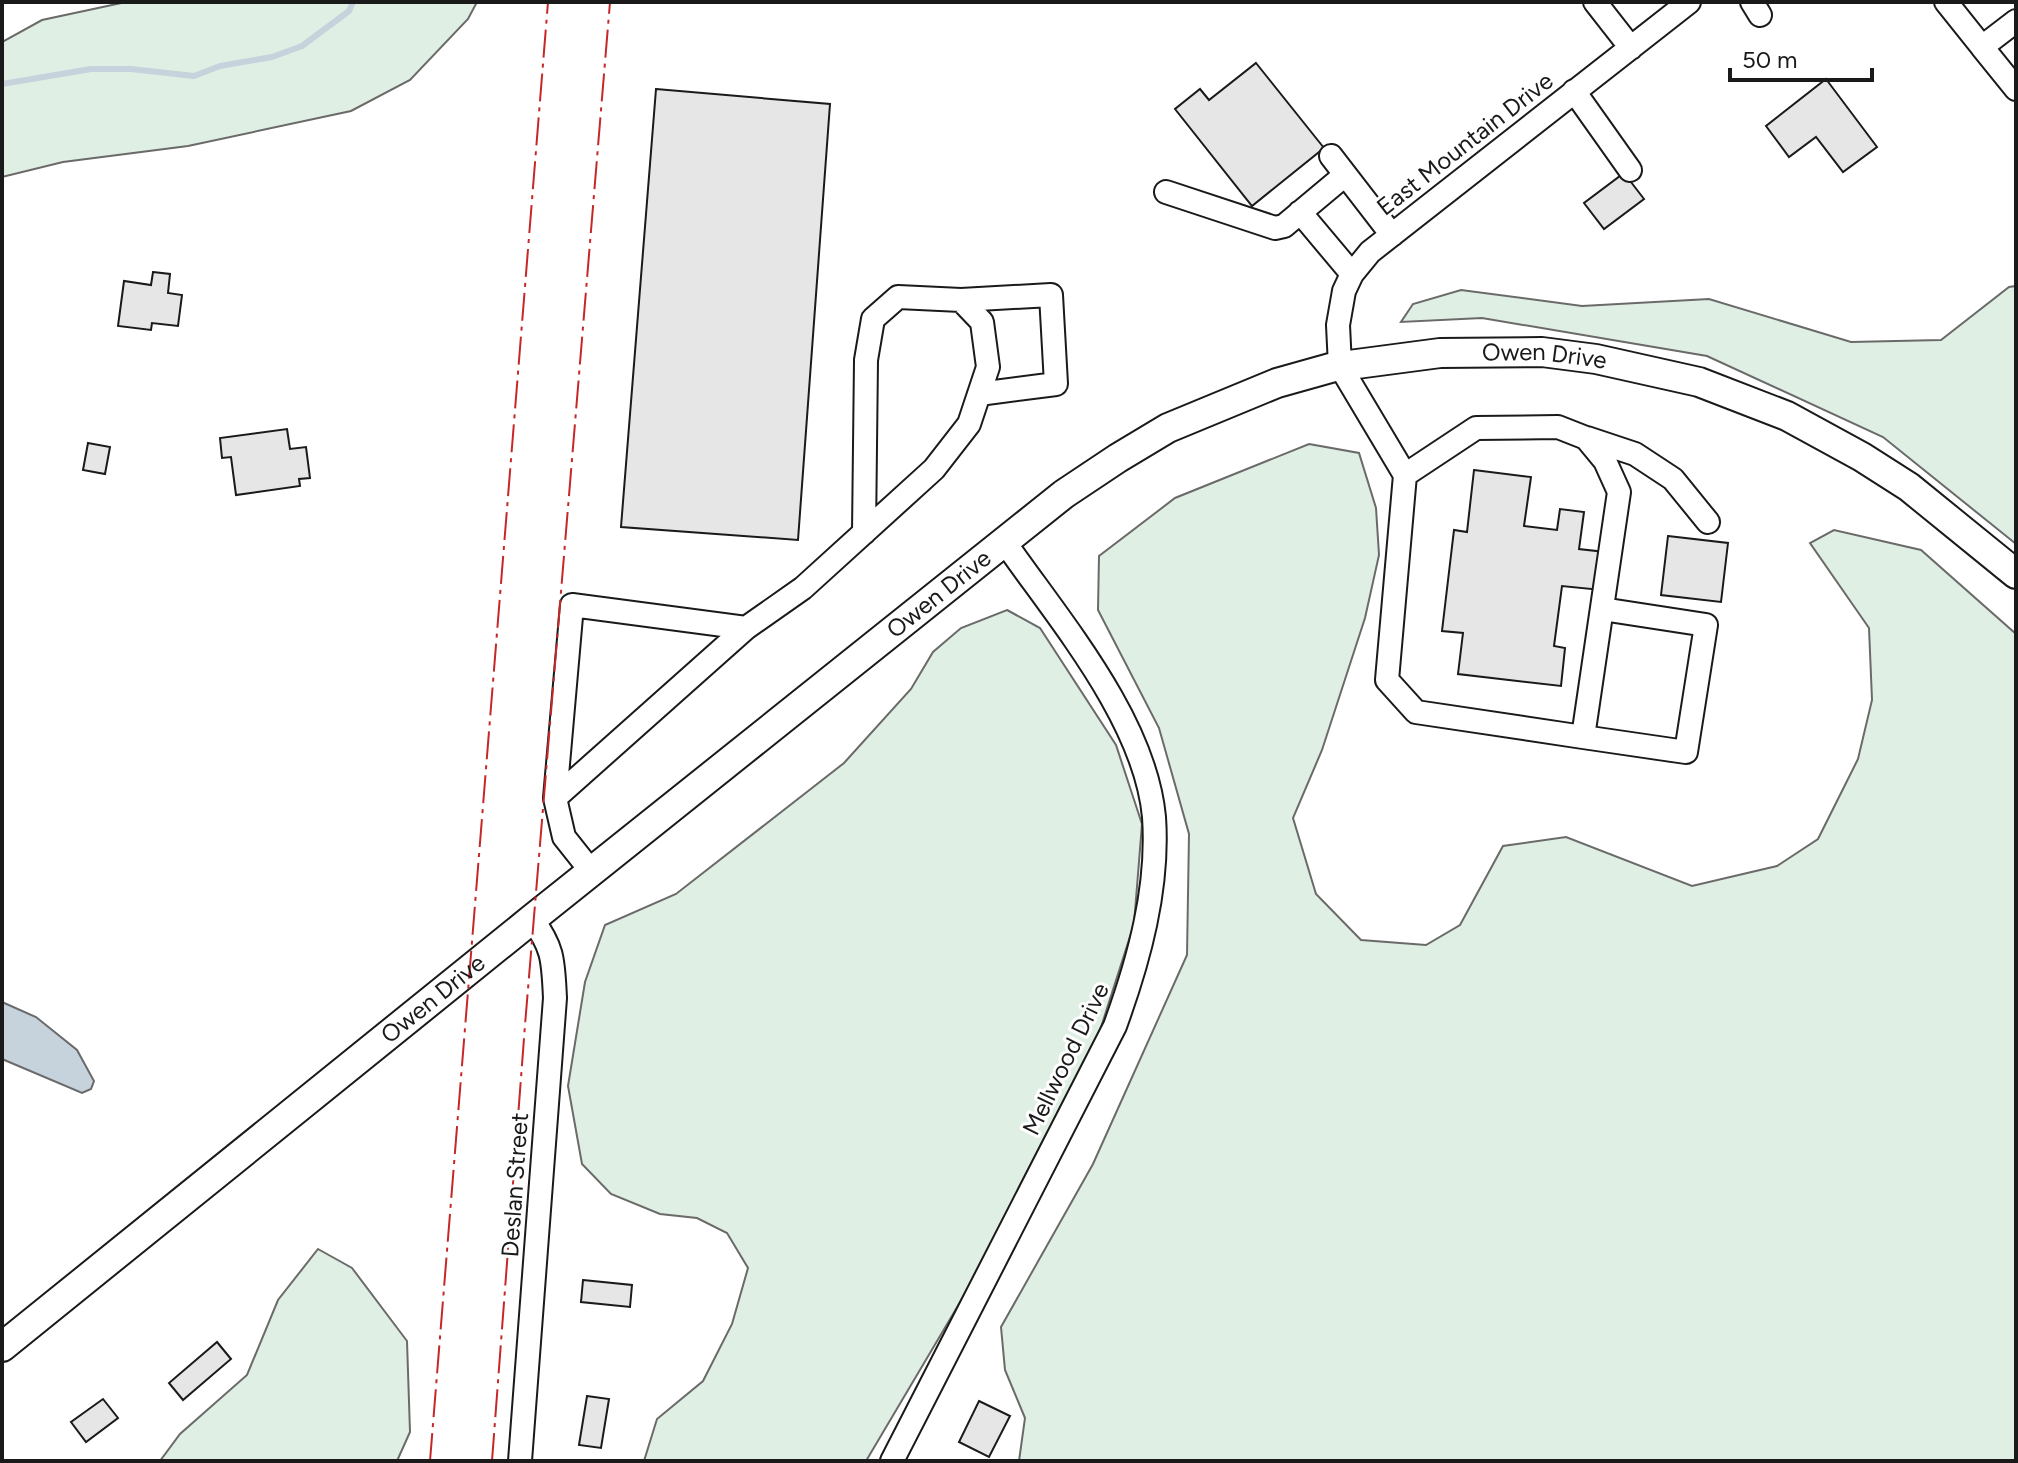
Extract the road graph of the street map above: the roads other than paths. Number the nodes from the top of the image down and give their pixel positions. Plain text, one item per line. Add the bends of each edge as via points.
1 (1595, 2) edge
2 (1689, 2) edge
3 (1946, 2) edge
4 (2016, 21) edge
5 (1982, 47) junction
6 (1631, 48) junction
7 (2016, 89) edge
8 (1574, 91) junction
9 (1331, 156) dead end
10 (1630, 170) dead end
11 (1345, 175) junction
12 (1166, 192) dead end
13 (1300, 212) junction
14 (1392, 235) junction
15 (1352, 274) junction
16 (961, 300) junction
17 (1340, 366) junction
18 (979, 394) junction
19 (1586, 438) junction
20 (1405, 475) junction
21 (1708, 522) dead end
22 (864, 533) junction
23 (1004, 541) junction
24 (2016, 574) edge
25 (1602, 609) junction
26 (746, 628) junction
27 (1583, 737) junction
28 (555, 798) junction
29 (591, 871) junction
30 (532, 919) junction
31 (2, 1347) edge
32 (520, 1461) edge
33 (892, 1461) edge

1 - 6 street
2 - 6 street, East Mountain Drive
3 - 5 street
4 - 5 street
5 - 7 street
6 - 8 street, East Mountain Drive
8 - 10 street
8 - 14 street, East Mountain Drive
9 - 11 street
11 - 13 street
11 - 14 street
12 - 13 street via 1270,227 1284,226
13 - 15 street
14 - 15 street, East Mountain Drive
15 - 17 street, East Mountain Drive via 1338,325
16 - 18 street via 982,322 988,367
16 - 18 street via 1051,295 1056,384
16 - 22 street via 898,297 873,319 866,360
17 - 20 street
17 - 23 main road, Owen Drive via 1277,383 1168,428 1107,465
17 - 24 main road, Owen Drive via 1440,353 1542,352 1699,382 1787,416 1862,457 1945,514
18 - 22 street via 969,424 934,469
19 - 20 street via 1558,427 1476,428
19 - 21 street via 1635,454 1673,479
19 - 25 street via 1605,461 1619,492
20 - 27 street via 1387,680 1416,712
22 - 26 street via 803,588
23 - 29 main road, Owen Drive
23 - 33 street, Mellwood Drive via 1099,677 1131,735 1153,814 1150,892 1115,1026
25 - 27 street
25 - 27 street via 1706,625 1686,752
26 - 28 street
26 - 28 street via 572,605
28 - 29 street via 564,837
29 - 30 main road, Owen Drive
30 - 31 main road, Owen Drive
30 - 32 street, Deslan Street via 548,941 555,998

